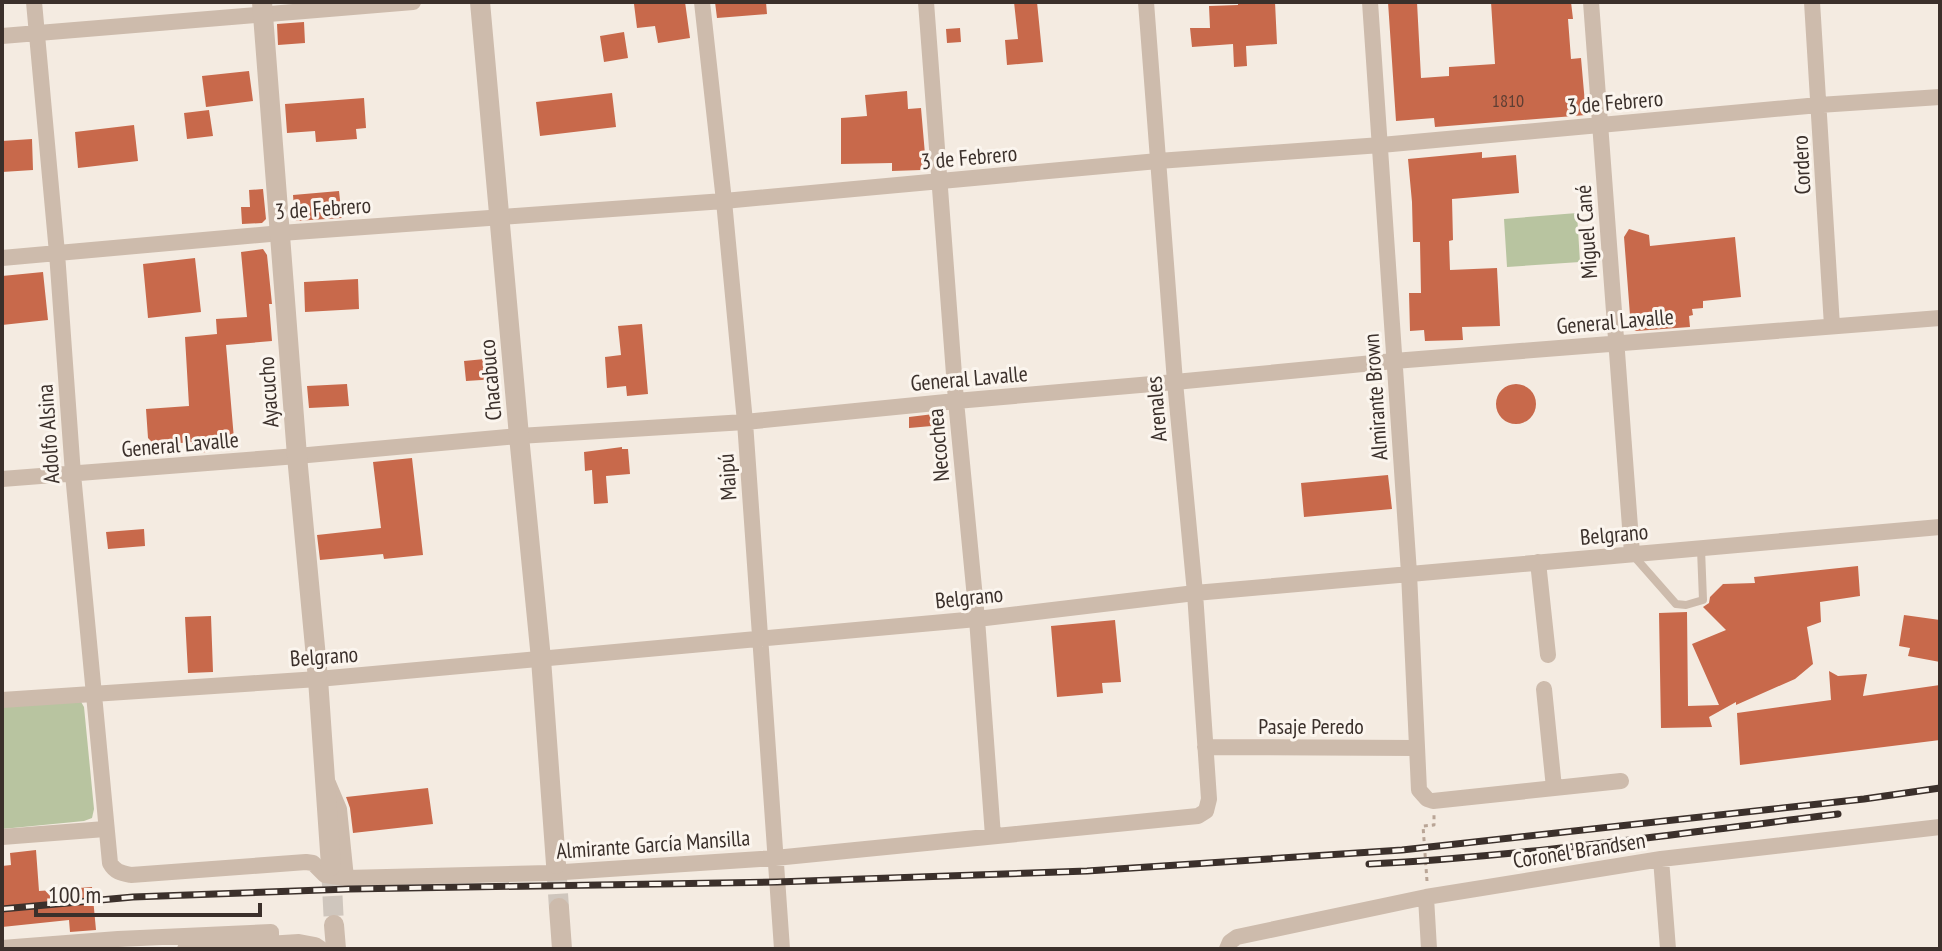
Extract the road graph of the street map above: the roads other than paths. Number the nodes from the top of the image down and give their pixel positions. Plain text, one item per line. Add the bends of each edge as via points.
1 (34, 2) edge
2 (413, 2) edge
3 (480, 2) edge
4 (702, 2) edge
5 (926, 2) edge
6 (1146, 2) edge
7 (1370, 2) edge
8 (1591, 2) edge
9 (1812, 2) edge
10 (263, 9) edge
11 (37, 32) junction
12 (2, 36) edge
13 (1940, 97) edge
14 (1819, 105) junction
15 (1600, 126) junction
16 (1381, 145) junction
17 (1158, 161) junction
18 (939, 182) junction
19 (724, 201) junction
20 (500, 216) junction
21 (281, 233) junction
22 (57, 253) junction
23 (2, 258) edge
24 (1940, 318) edge
25 (1832, 326) junction
26 (1616, 343) junction
27 (1394, 361) junction
28 (1175, 382) junction
29 (956, 401) junction
30 (745, 422) junction
31 (519, 436) junction
32 (297, 456) junction
33 (73, 474) junction
34 (2, 479) edge
35 (1940, 527) edge
36 (1701, 548) junction
37 (1632, 554) junction
38 (1538, 562) junction
39 (1409, 573) junction
40 (1195, 593) junction
41 (977, 619) junction
42 (761, 638) junction
43 (1548, 655) dead end
44 (541, 659) junction
45 (318, 679) junction
46 (1544, 689) dead end
47 (92, 693) junction
48 (2, 700) edge
49 (1205, 747) junction
50 (1416, 748) junction
51 (1621, 781) dead end
52 (1554, 788) junction
53 (1206, 811) joint
54 (1940, 827) edge
55 (105, 829) junction
56 (993, 836) junction
57 (2, 837) edge
58 (775, 858) junction
59 (1661, 859) junction
60 (110, 863) joint
61 (553, 868) junction
62 (333, 872) junction
63 (1426, 891) junction
64 (559, 908) tunnel mouth
65 (334, 925) tunnel mouth
66 (118, 944) edge
67 (271, 944) junction
68 (1228, 946) edge
69 (2, 948) edge
70 (185, 949) edge
71 (321, 949) edge
72 (336, 949) edge
73 (562, 949) edge
74 (782, 949) edge
75 (1429, 949) edge
76 (1668, 949) edge

1 - 11 street, Adolfo Alsina
2 - 10 street
3 - 20 street, Chacabuco
4 - 19 street, Maipú
5 - 18 street, Necochea
6 - 17 street, Arenales
7 - 16 street, Almirante Brown
8 - 15 street, Miguel Cané
9 - 14 street, Cordero
10 - 11 street
10 - 21 street, Ayacucho
11 - 12 street
11 - 22 street, Adolfo Alsina
13 - 14 street, 3 de Febrero
14 - 15 street, 3 de Febrero
14 - 25 street, Cordero
15 - 16 street, 3 de Febrero
15 - 26 street, Miguel Cané
16 - 17 street, 3 de Febrero
16 - 27 street, Almirante Brown
17 - 18 street, 3 de Febrero
17 - 28 street, Arenales
18 - 19 street, 3 de Febrero
18 - 29 street, Necochea
19 - 20 street, 3 de Febrero
19 - 30 street, Maipú
20 - 21 street, 3 de Febrero
20 - 31 street, Chacabuco
21 - 22 street, 3 de Febrero
21 - 32 street, Ayacucho
22 - 23 street, 3 de Febrero
22 - 33 street, Adolfo Alsina
24 - 25 street, General Lavalle
25 - 26 street, General Lavalle
26 - 27 street, General Lavalle
26 - 37 street, Miguel Cané
27 - 28 street, General Lavalle
27 - 39 street, Almirante Brown
28 - 29 street, General Lavalle
28 - 40 street, Arenales
29 - 30 street, General Lavalle
29 - 41 street, Necochea
30 - 31 street, General Lavalle
30 - 42 street, Maipú
31 - 32 street, General Lavalle
31 - 44 street, Chacabuco
32 - 33 street, General Lavalle
32 - 45 street, Ayacucho
33 - 34 street, General Lavalle
33 - 47 street, Adolfo Alsina
35 - 36 street, Belgrano
36 - 37 street, Belgrano
36 - 37 lane via 1703,600 1686,605 1676,604
37 - 38 street, Belgrano
38 - 39 street, Belgrano
38 - 43 street
39 - 40 street, Belgrano
39 - 50 street, Almirante Brown
40 - 41 street, Belgrano
40 - 49 street, Arenales
41 - 42 street, Belgrano
41 - 56 street, Necochea
42 - 44 street, Belgrano
42 - 58 street, Maipú
44 - 45 street, Belgrano
44 - 61 street, Chacabuco
45 - 47 street, Belgrano
45 - 62 street, Ayacucho
46 - 52 street
47 - 48 street, Belgrano
47 - 55 street, Adolfo Alsina
49 - 50 street, Pasaje Peredo
49 - 53 street, Arenales
50 - 52 street, Almirante Brown via 1419,790 1433,801
51 - 52 street
53 - 56 street, Almirante García Mansilla via 1198,816
54 - 59 street, Coronel Brandsen
55 - 57 street
55 - 60 street, Adolfo Alsina
56 - 58 street, Almirante García Mansilla
58 - 61 street, Almirante García Mansilla
58 - 74 street, Maipú
59 - 63 street, Coronel Brandsen
59 - 76 street
60 - 62 street, Almirante García Mansilla via 131,875 306,862
61 - 62 street, Almirante García Mansilla
63 - 68 street, Coronel Brandsen via 1237,937
63 - 75 street
64 - 73 street
65 - 72 street
66 - 67 street via 271,932
66 - 69 street
67 - 70 street
67 - 71 street via 299,942

